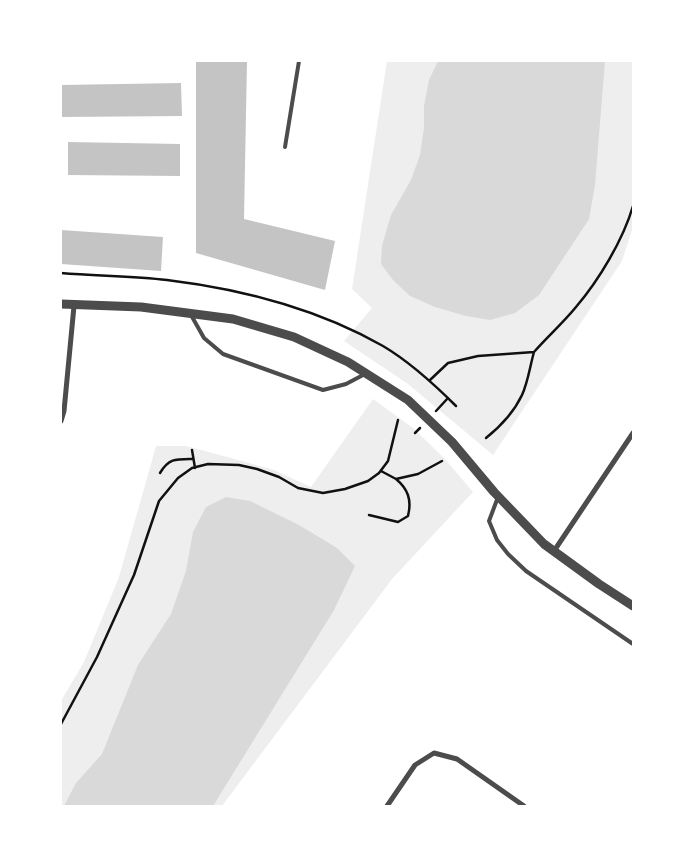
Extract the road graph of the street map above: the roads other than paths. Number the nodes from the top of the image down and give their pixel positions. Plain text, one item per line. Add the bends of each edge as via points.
1 (299, 61) edge
2 (285, 147) dead end
3 (61, 304) edge
4 (74, 306) junction
5 (189, 313) junction
6 (367, 373) junction
7 (61, 421) edge
8 (633, 433) edge
9 (498, 497) junction
10 (554, 551) junction
11 (633, 606) edge
12 (633, 644) edge
13 (387, 806) edge
14 (524, 806) edge

1 - 2 lane
3 - 4 street
4 - 5 street via 140,307
4 - 7 street
5 - 6 street via 233,318 294,337
5 - 6 lane via 204,338 223,354 323,390 346,384
6 - 9 street via 408,400 452,442
8 - 10 street
9 - 10 street
9 - 12 lane via 489,522 508,554
10 - 11 street
13 - 14 street via 415,765 434,753 457,759

